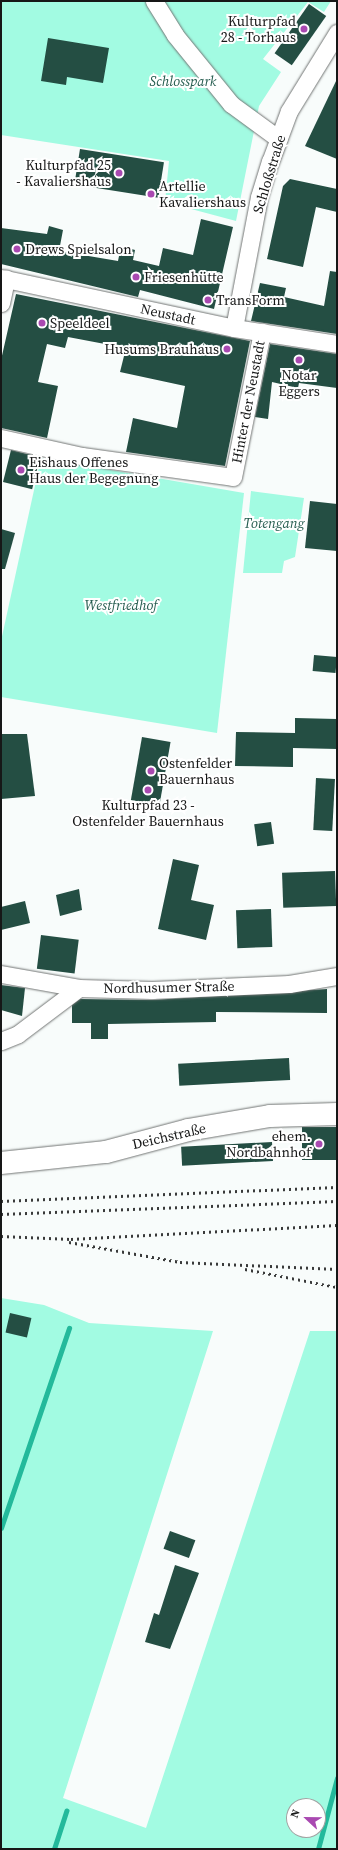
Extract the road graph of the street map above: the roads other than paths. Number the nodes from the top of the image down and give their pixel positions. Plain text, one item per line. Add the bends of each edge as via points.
1 (154, 1) edge
2 (337, 34) edge
3 (279, 139) junction
4 (4, 278) edge
5 (1, 303) edge
6 (234, 328) junction
7 (262, 332) junction
8 (337, 344) edge
9 (1, 438) edge
10 (1, 974) edge
11 (337, 976) edge
12 (79, 988) junction
13 (1, 1041) edge
14 (337, 1114) edge
15 (1, 1163) edge

1 - 3 street via 175,35 231,104
2 - 3 street, Schloßstraße via 289,111
3 - 6 street, Schloßstraße via 259,197
4 - 5 street
4 - 6 street, Neustadt
6 - 7 street, Neustadt
7 - 8 street, Neustadt
7 - 9 street, Hinter der Neustadt via 233,477 82,456
10 - 12 street, Nordhusumer Straße
11 - 12 street, Nordhusumer Straße via 289,984 182,989
12 - 13 street via 18,1034
14 - 15 main road, Deichstraße via 270,1116 188,1130 106,1152

